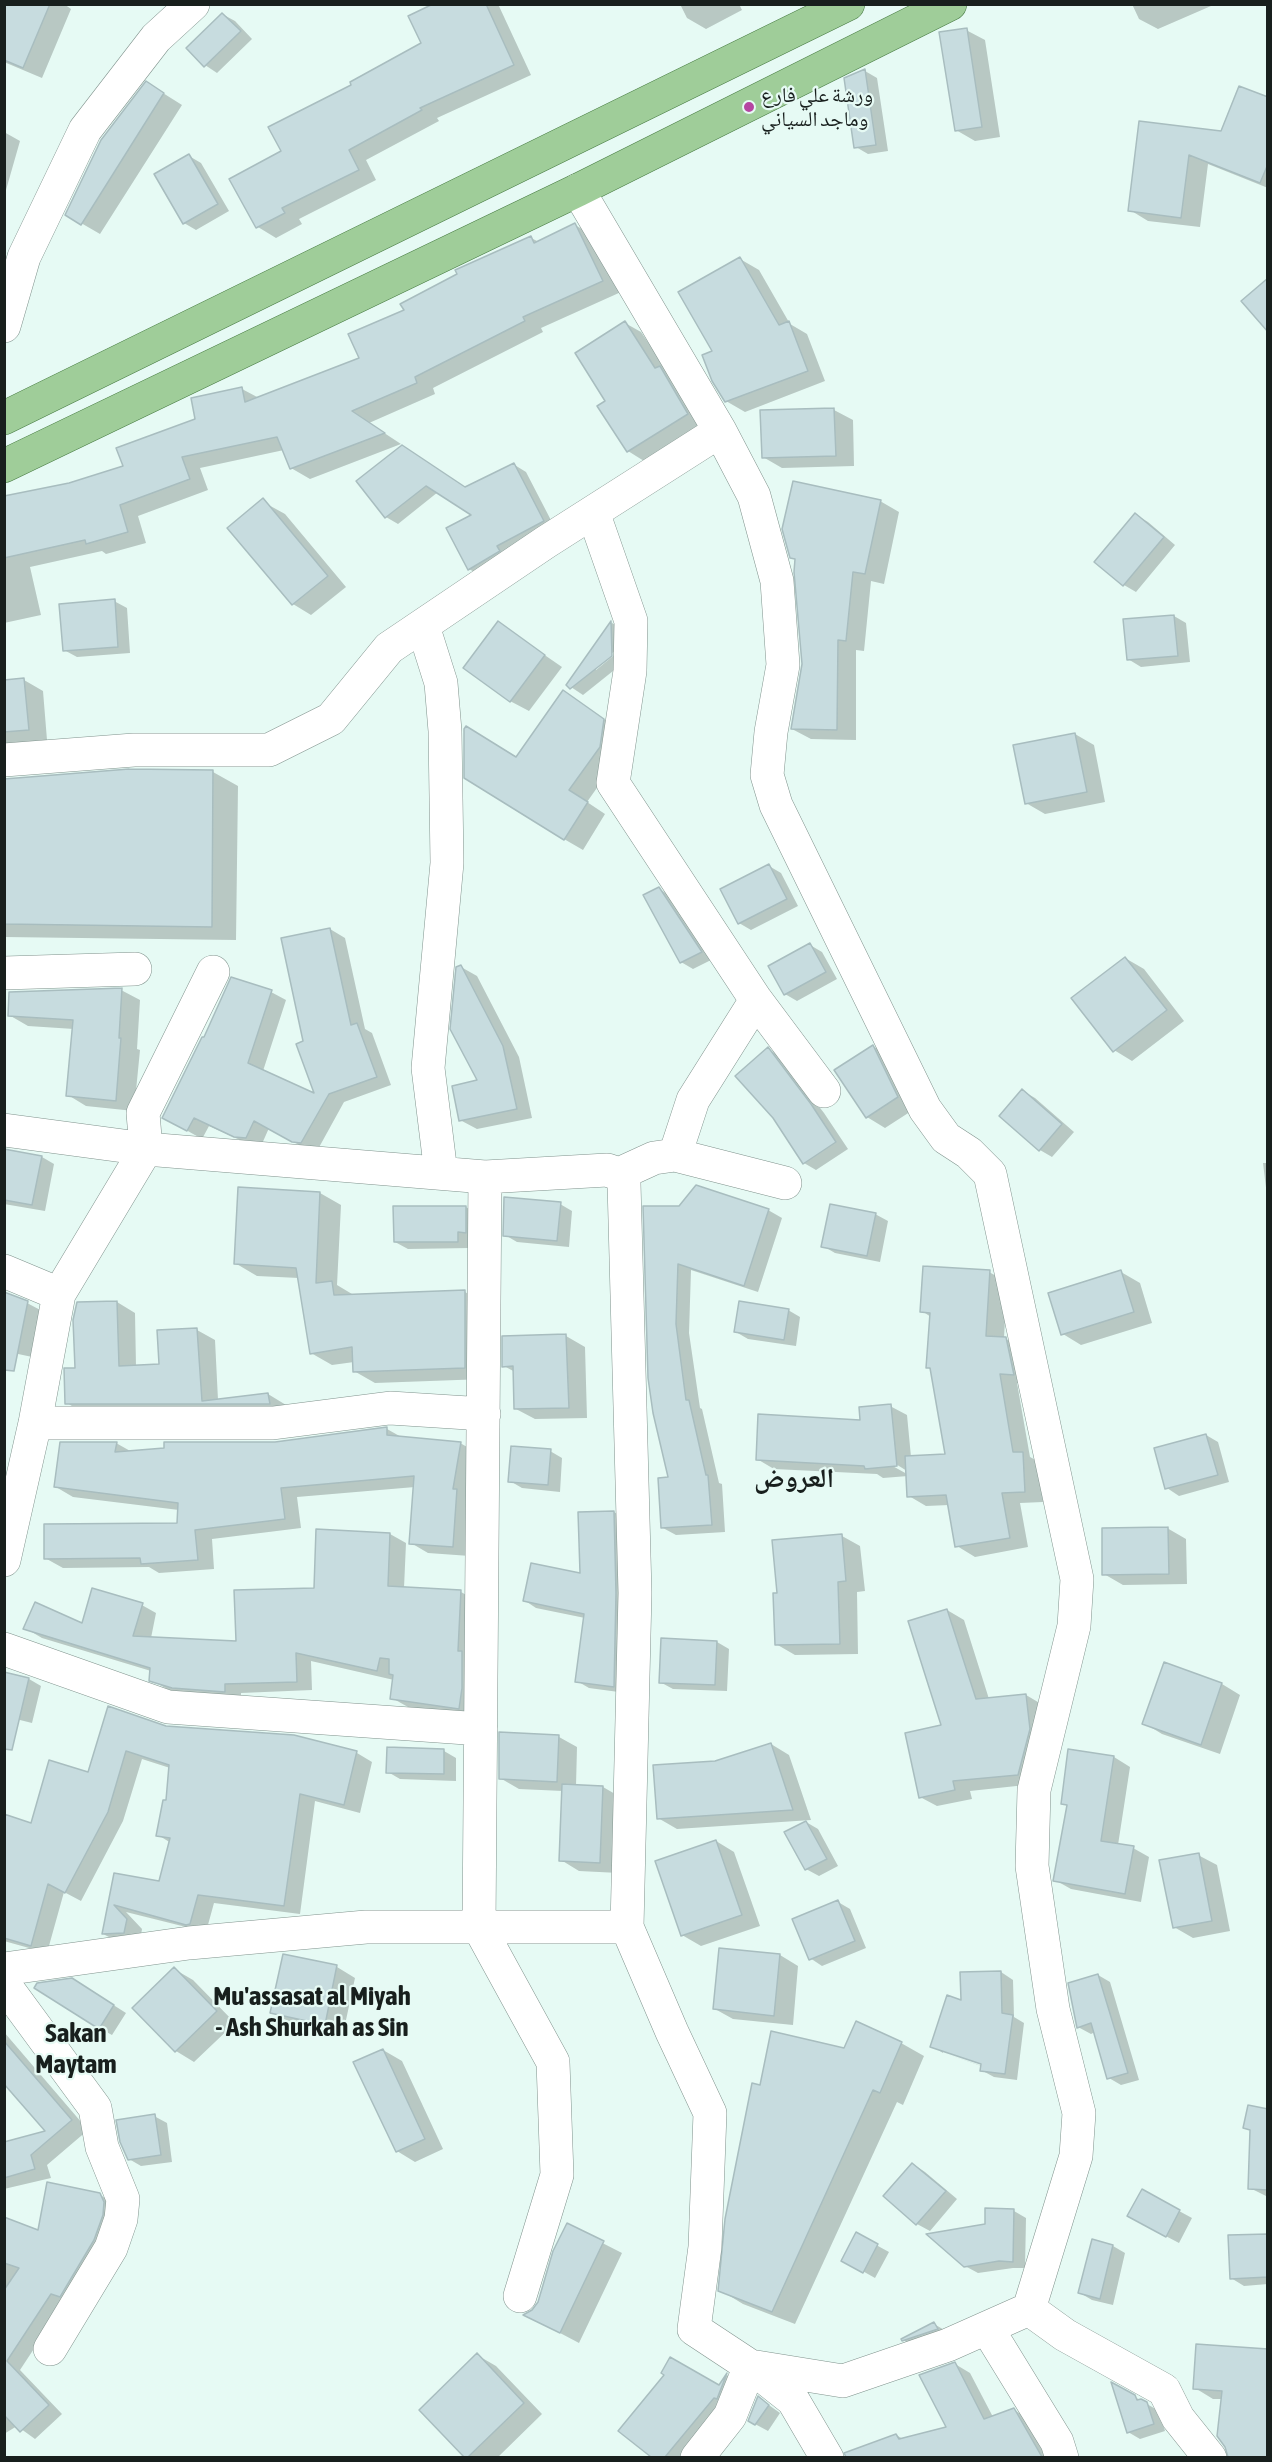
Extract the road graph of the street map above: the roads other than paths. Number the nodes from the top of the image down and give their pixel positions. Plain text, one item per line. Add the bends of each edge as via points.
1 (193, 4) edge
2 (950, 4) edge
3 (838, 10) edge
4 (850, 54) junction
5 (578, 190) junction
6 (4, 326) edge
7 (9, 416) edge
8 (720, 431) junction
9 (33, 452) junction
10 (4, 466) edge
11 (593, 512) junction
12 (423, 626) junction
13 (4, 760) edge
14 (135, 969) dead end
15 (4, 972) edge
16 (213, 972) dead end
17 (756, 1000) junction
18 (824, 1091) dead end
19 (4, 1130) edge
20 (146, 1149) junction
21 (675, 1155) junction
22 (441, 1173) junction
23 (619, 1174) junction
24 (484, 1177) junction
25 (785, 1183) dead end
26 (4, 1271) edge
27 (59, 1294) junction
28 (484, 1414) junction
29 (35, 1423) junction
30 (10, 1507) edge
31 (4, 1560) edge
32 (4, 1649) edge
33 (481, 1729) junction
34 (479, 1926) junction
35 (627, 1927) junction
36 (4, 1969) edge
37 (4, 1984) edge
38 (520, 2296) dead end
39 (1029, 2309) junction
40 (987, 2328) junction
41 (50, 2349) dead end
42 (750, 2366) junction
43 (697, 2457) edge
44 (827, 2457) edge
45 (1062, 2457) edge
46 (1210, 2457) edge

1 - 6 street via 156,38 85,130 24,257
2 - 4 main road
3 - 4 main road
3 - 7 main road
4 - 5 main road
5 - 8 street
5 - 9 main road
7 - 9 main road
8 - 11 street
8 - 39 street via 754,496 777,581 783,665 767,775 776,806 925,1108 946,1138 990,1174 1077,1579 1074,1626 1034,1790 1032,1866 1053,2009 1079,2113 1076,2156
9 - 10 main road
11 - 12 street
11 - 17 street via 631,621 630,671 613,783
12 - 13 street via 388,648 331,719 269,750 134,750
12 - 22 street via 441,683 445,731 447,862 428,1068
14 - 15 street
16 - 20 street via 143,1113
17 - 18 street
17 - 21 street via 693,1100
19 - 20 street
20 - 22 street
20 - 27 street
21 - 23 street via 654,1158
21 - 25 street
22 - 24 street
23 - 24 street via 607,1170
23 - 35 street via 624,1183 635,1593
24 - 28 street
26 - 27 street
27 - 29 street
28 - 29 street via 390,1408 273,1423
28 - 33 street
29 - 30 street
30 - 31 street
32 - 33 street via 168,1707
33 - 34 street
34 - 35 street
34 - 36 street via 354,1928 189,1943
34 - 38 street via 553,2062 557,2175
35 - 42 street via 710,2112 705,2247 694,2329
37 - 41 street via 95,2108 102,2146 123,2199 111,2248
39 - 40 street
39 - 46 street via 1164,2390 1178,2418
40 - 42 street via 843,2381
40 - 45 street via 1057,2442
42 - 43 street via 730,2416
42 - 44 street via 793,2400

